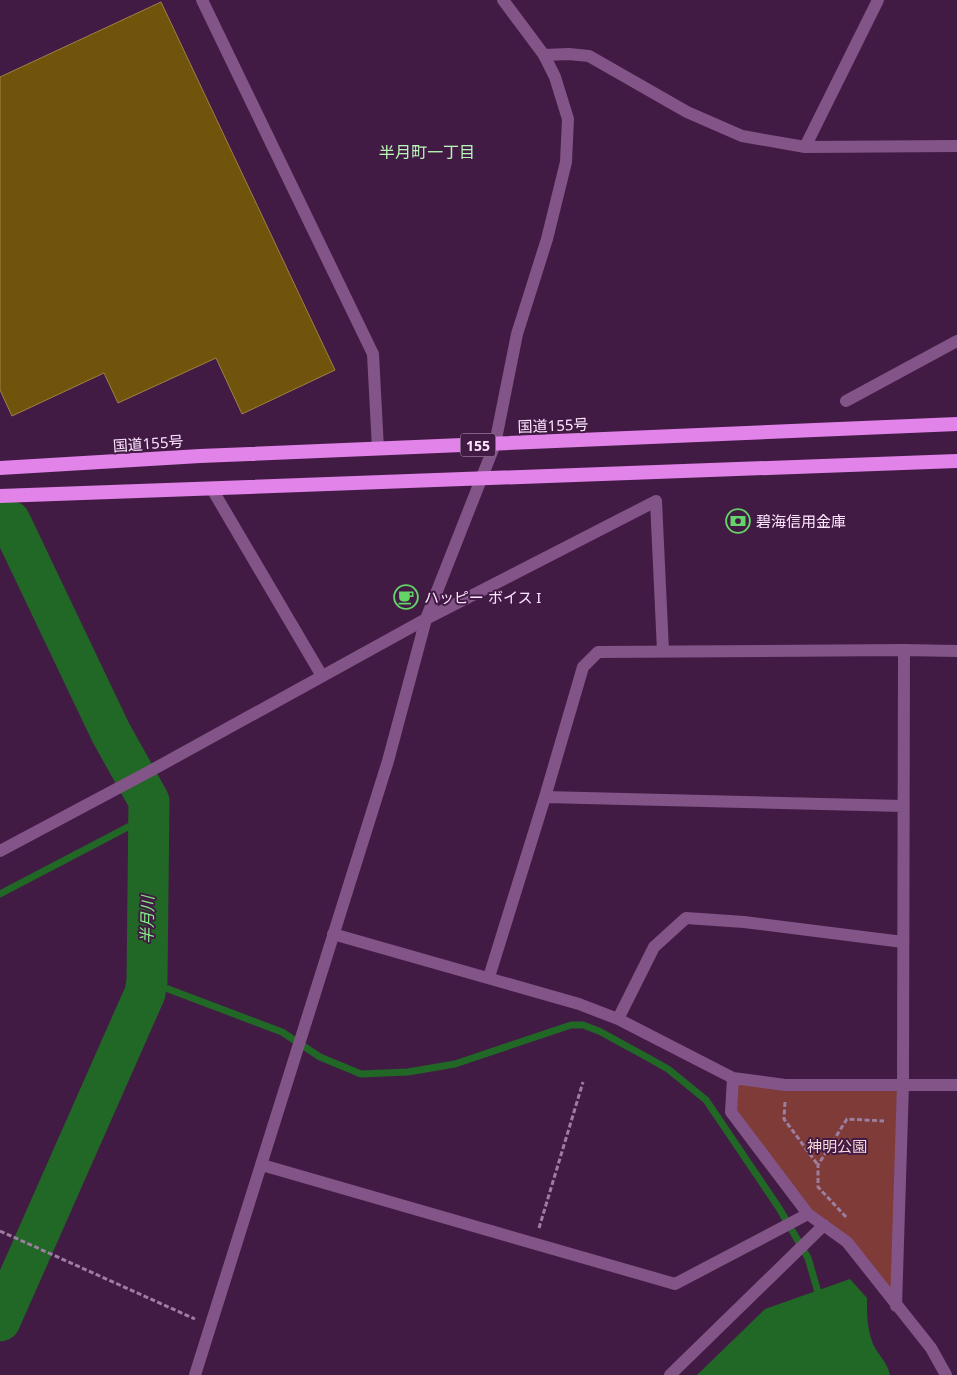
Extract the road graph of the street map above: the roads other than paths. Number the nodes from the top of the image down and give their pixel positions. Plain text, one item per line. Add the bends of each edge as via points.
1 (202, 0) edge
2 (503, 0) edge
3 (878, 0) edge
4 (544, 55) junction
5 (957, 146) edge
6 (805, 147) junction
7 (957, 341) edge
8 (846, 401) dead end
9 (957, 424) edge
10 (494, 444) junction
11 (378, 449) junction
12 (957, 461) edge
13 (0, 468) edge
14 (481, 478) junction
15 (212, 489) junction
16 (0, 496) edge
17 (426, 619) junction
18 (904, 650) junction
19 (663, 651) junction
20 (957, 651) edge
21 (322, 676) junction
22 (545, 797) junction
23 (903, 806) junction
24 (0, 851) edge
25 (333, 934) junction
26 (903, 942) junction
27 (489, 977) junction
28 (618, 1019) junction
29 (733, 1078) junction
30 (903, 1084) junction
31 (957, 1085) edge
32 (262, 1164) junction
33 (808, 1214) junction
34 (824, 1225) junction
35 (896, 1306) junction
36 (195, 1375) edge
37 (670, 1375) edge
38 (946, 1375) edge

1 - 11 street via 373,354
2 - 4 street
3 - 6 street
4 - 6 street via 589,56 687,112 742,136
4 - 10 street via 555,77 568,119 566,162 547,240 517,334
5 - 6 street
7 - 8 street
9 - 10 highway, 国道155号 / 155
10 - 11 highway, 国道155号 / 155
10 - 14 street
11 - 13 highway, 国道155号 / 155
12 - 14 highway, 155
14 - 15 highway, 155
14 - 17 street
15 - 16 highway, 155
15 - 21 street
17 - 19 street via 656,501
17 - 21 street
17 - 25 street via 388,761
18 - 19 street
18 - 20 street
18 - 23 street
19 - 22 street via 598,652 582,666
21 - 24 street
22 - 23 street
22 - 27 street
23 - 26 street
25 - 27 street
25 - 32 street
26 - 28 street via 686,918 654,947
26 - 30 street
27 - 28 street
28 - 29 street
29 - 30 street via 785,1085
29 - 33 street via 731,1112
30 - 31 street
30 - 35 street
32 - 33 street via 675,1284
32 - 36 street
33 - 34 street
34 - 35 street via 848,1242
34 - 37 street
35 - 38 street via 930,1348

